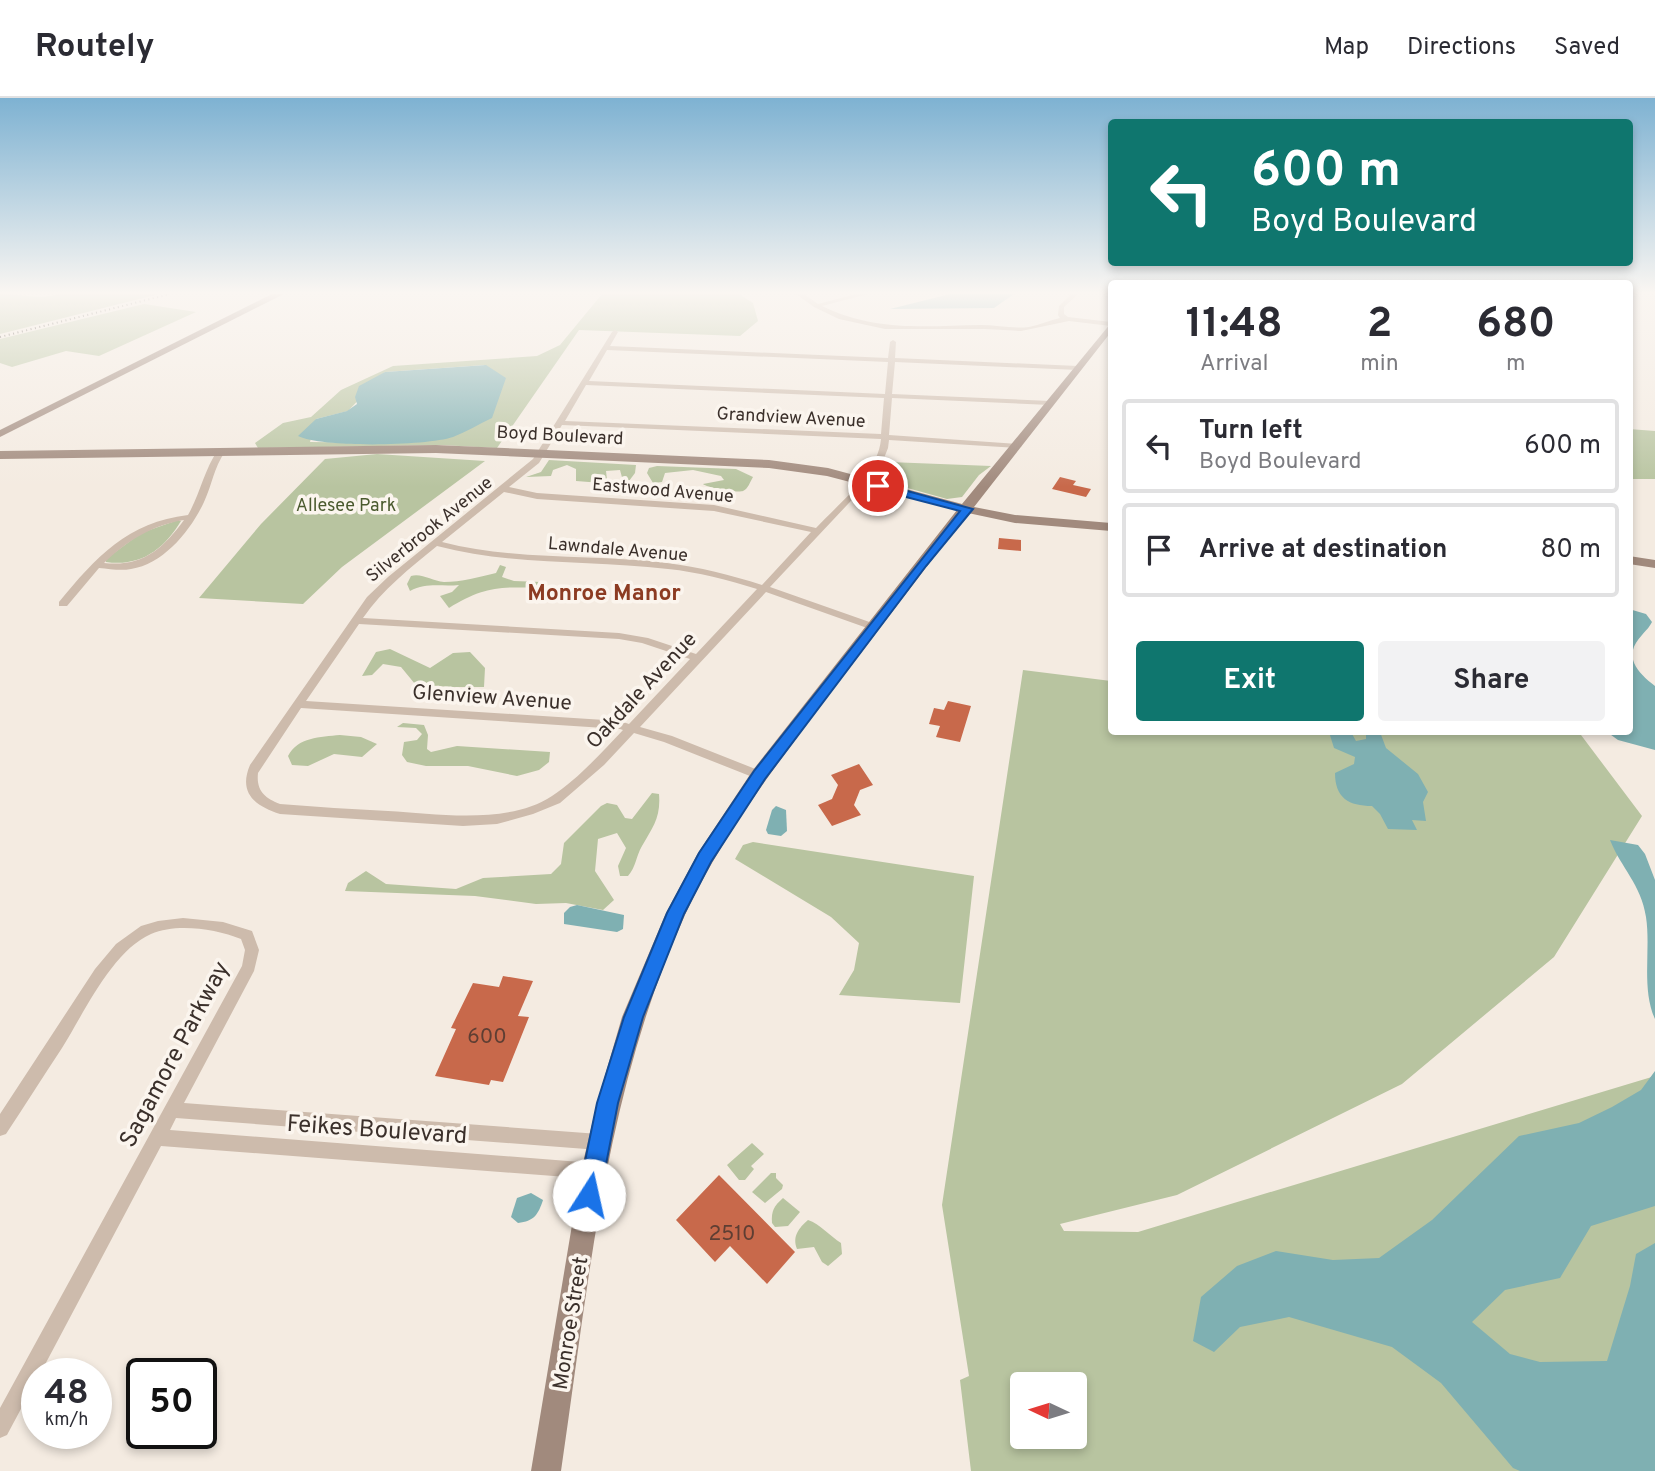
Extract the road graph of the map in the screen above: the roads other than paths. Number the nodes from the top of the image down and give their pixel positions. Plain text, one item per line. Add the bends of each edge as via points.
1 (149, 358) edge
2 (600, 358) edge
3 (868, 358) edge
4 (1086, 358) edge
5 (892, 359) junction
6 (1078, 368) junction
7 (585, 383) junction
8 (888, 396) junction
9 (1050, 403) junction
10 (562, 422) junction
11 (0, 434) edge
12 (886, 437) junction
13 (1018, 446) junction
14 (221, 452) junction
15 (543, 454) junction
16 (0, 455) edge
17 (864, 482) junction
18 (504, 489) junction
19 (967, 509) junction
20 (190, 517) junction
21 (1108, 527) edge
22 (818, 531) junction
23 (436, 543) junction
24 (1633, 561) edge
25 (1655, 564) edge
26 (96, 565) junction
27 (762, 590) junction
28 (63, 604) dead end
29 (355, 621) junction
30 (874, 627) junction
31 (697, 658) junction
32 (297, 704) junction
33 (631, 728) junction
34 (759, 775) junction
35 (253, 793) joint
36 (172, 1110) junction
37 (0, 1128) edge
38 (157, 1137) junction
39 (599, 1142) junction
40 (593, 1171) junction
41 (0, 1429) edge
42 (546, 1471) edge

1 - 11 street
2 - 7 street, Silverbrook Avenue
3 - 5 street
4 - 6 street, Monroe Street
5 - 6 street
5 - 8 street, Oakdale Avenue
6 - 9 street, Monroe Street
7 - 8 street
7 - 10 street, Silverbrook Avenue
8 - 9 street
8 - 12 street, Oakdale Avenue
9 - 13 street, Monroe Street
10 - 12 street, Grandview Avenue
10 - 15 street, Silverbrook Avenue
12 - 13 street, Grandview Avenue
12 - 17 street, Oakdale Avenue via 882,459
13 - 19 street, Monroe Street
14 - 15 street, Boyd Boulevard via 436,449
14 - 16 street, Boyd Boulevard
14 - 20 street
15 - 17 street, Boyd Boulevard via 769,464
15 - 18 street, Silverbrook Avenue
17 - 19 street, Boyd Boulevard
17 - 22 street, Oakdale Avenue
18 - 22 street, Eastwood Avenue via 537,496 714,508
18 - 23 street, Silverbrook Avenue
19 - 21 street, Boyd Boulevard via 1054,524
19 - 30 street, Monroe Street
20 - 26 street via 149,526
20 - 26 street via 147,560 129,566
22 - 27 street, Oakdale Avenue
23 - 27 street, Lawndale Avenue via 501,556 671,566
23 - 29 street, Silverbrook Avenue via 381,588
24 - 25 street
26 - 28 street
27 - 30 street, Lawndale Avenue
27 - 31 street, Oakdale Avenue
29 - 31 street via 619,636
29 - 32 street, Silverbrook Avenue
30 - 34 street, Monroe Street
31 - 33 street, Oakdale Avenue
32 - 33 street, Glenview Avenue
32 - 35 street, Silverbrook Avenue via 253,770
33 - 34 street, Glenview Avenue
33 - 35 street, Oakdale Avenue via 580,782 556,800 497,819 463,821 280,809 267,806
34 - 39 street, Monroe Street via 676,913 634,1017
36 - 37 street, Sagamore Parkway via 249,967 247,934 231,928 166,925 146,931 124,946
36 - 38 street, Sagamore Parkway
36 - 39 street, Feikes Boulevard
38 - 40 street, Feikes Boulevard
38 - 41 street, Sagamore Parkway
39 - 40 street, Monroe Street
40 - 42 street, Monroe Street

